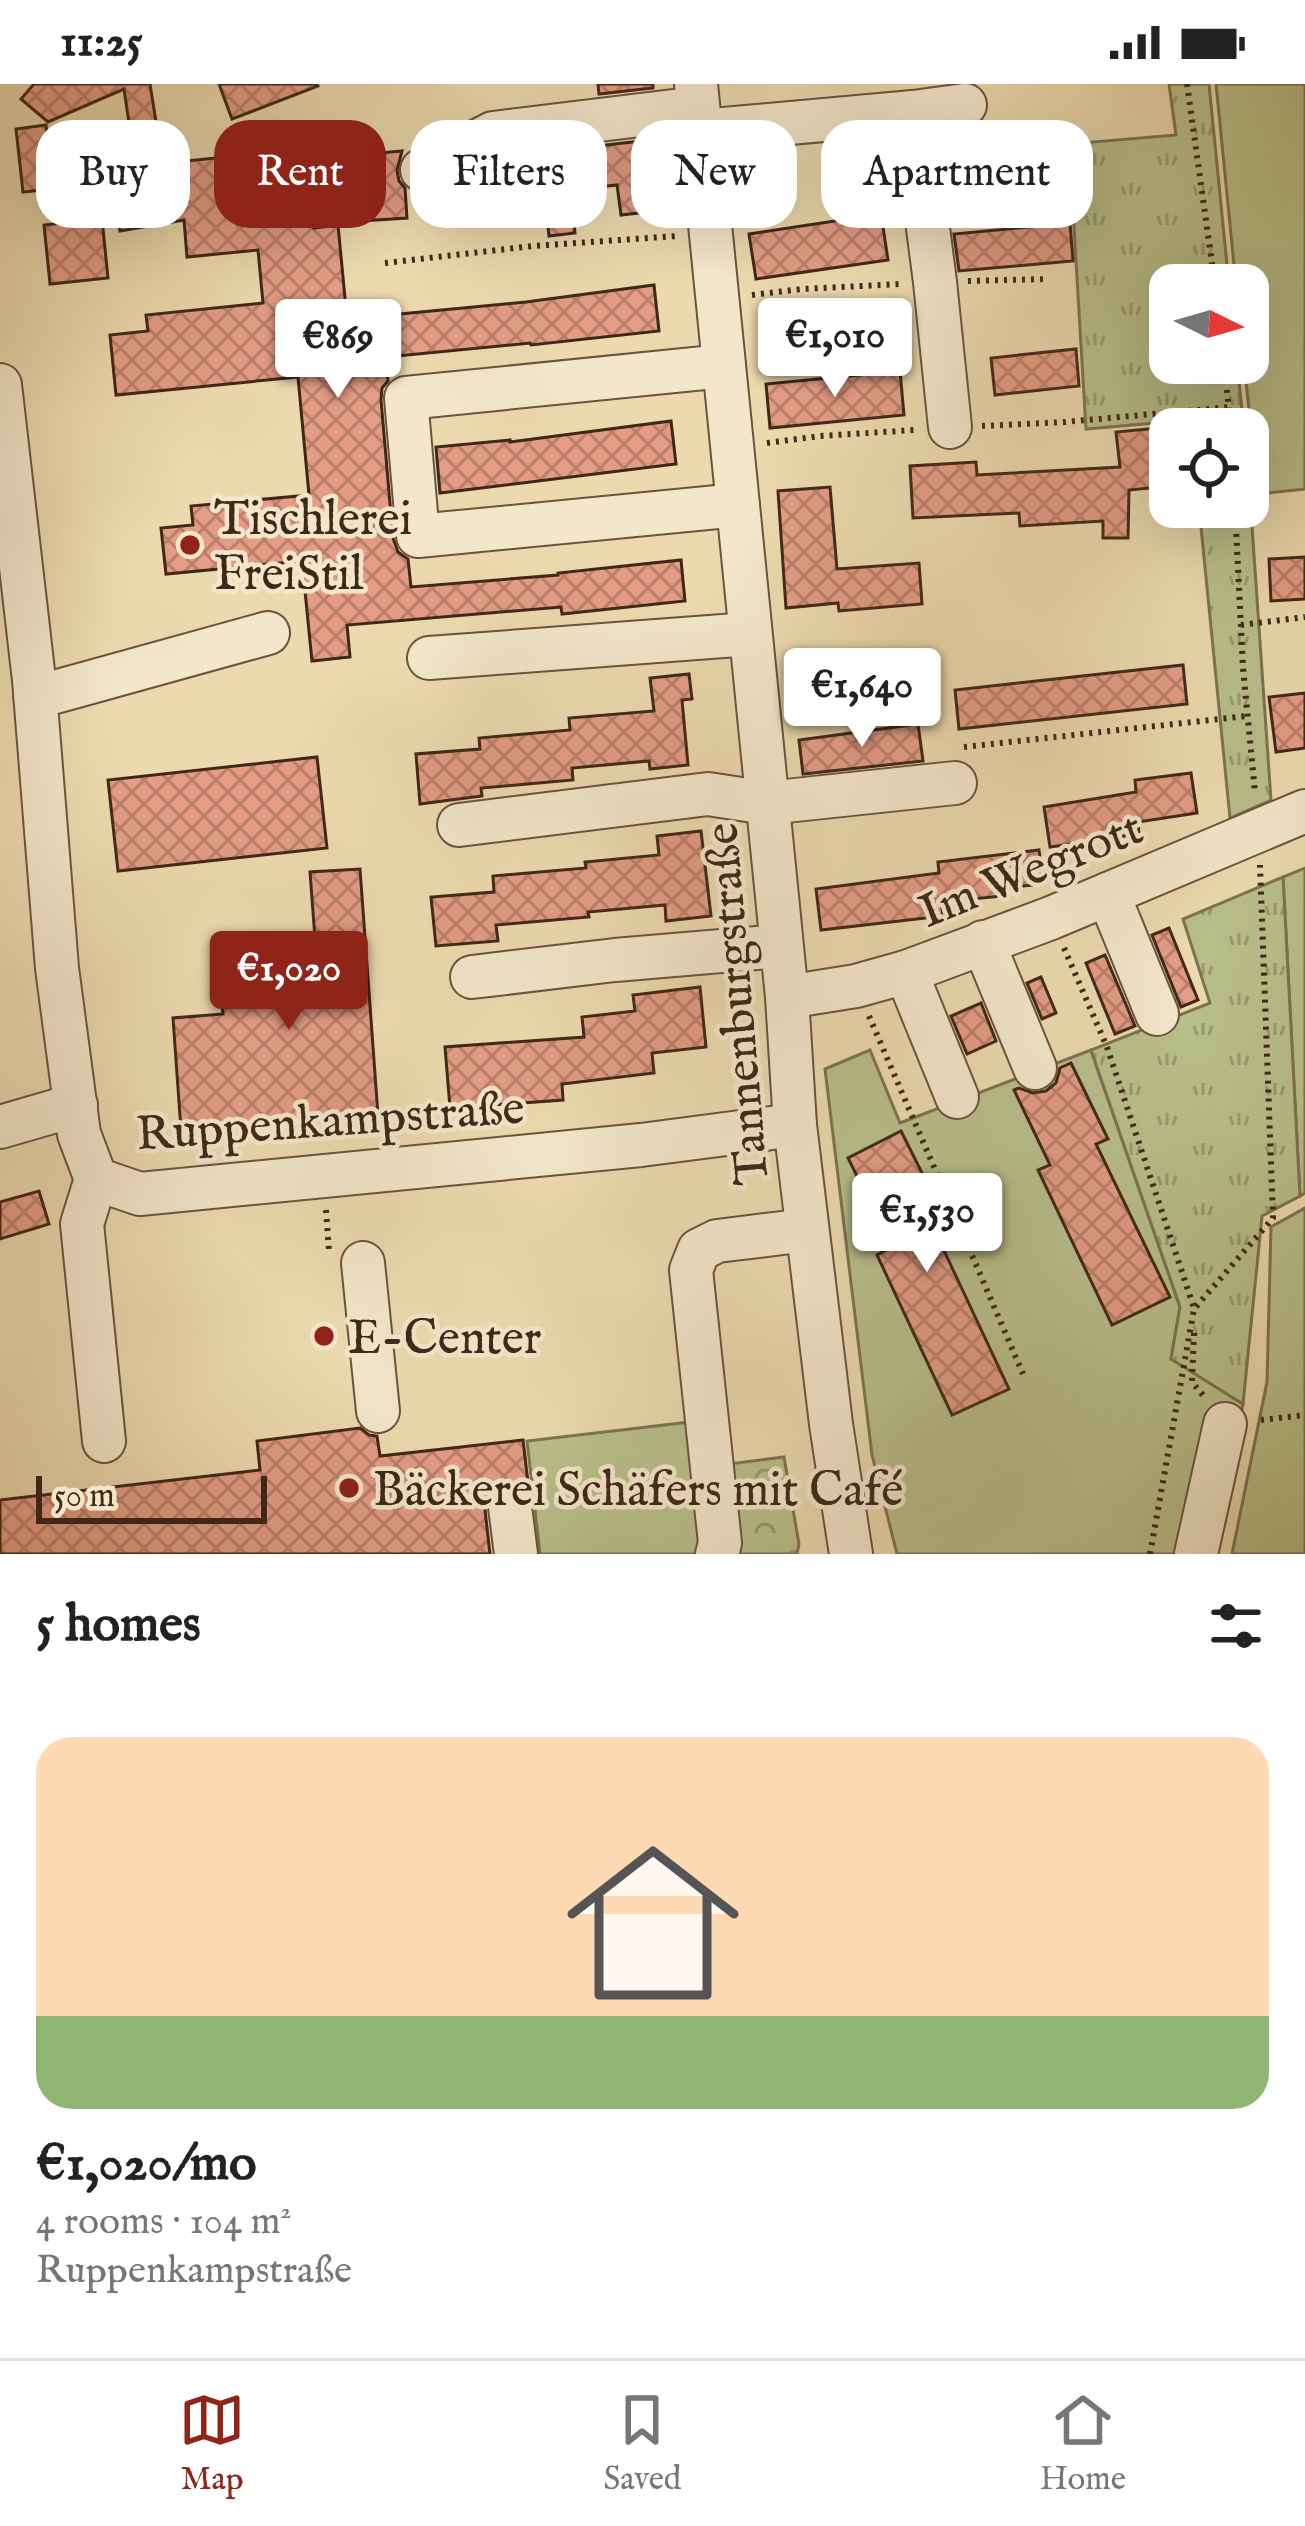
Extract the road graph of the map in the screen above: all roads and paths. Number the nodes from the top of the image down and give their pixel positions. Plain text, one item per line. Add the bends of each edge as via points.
1 (1187, 84) edge
2 (964, 105) dead end
3 (698, 108) edge
4 (913, 112) junction
5 (600, 120) edge
6 (711, 234) junction
7 (386, 263) dead end
8 (1213, 264) edge
9 (1048, 279) dead end
10 (935, 282) junction
11 (718, 299) junction
12 (724, 366) junction
13 (1227, 384) edge
14 (0, 386) edge
15 (1230, 406) joint
16 (950, 427) junction
17 (732, 447) junction
18 (738, 505) junction
19 (1236, 528) edge
20 (1305, 617) edge
21 (1241, 625) junction
22 (268, 633) dead end
23 (751, 634) junction
24 (429, 658) dead end
25 (35, 694) junction
26 (1247, 716) junction
27 (955, 783) joint
28 (767, 803) junction
29 (1305, 811) edge
30 (459, 825) dead end
31 (1258, 830) junction
32 (1108, 894) junction
33 (1051, 918) junction
34 (983, 942) junction
35 (782, 946) junction
36 (906, 972) junction
37 (472, 977) dead end
38 (856, 986) junction
39 (787, 998) junction
40 (1157, 1014) dead end
41 (1035, 1069) dead end
42 (957, 1097) dead end
43 (76, 1105) junction
44 (795, 1124) junction
45 (0, 1127) edge
46 (324, 1176) junction
47 (96, 1179) junction
48 (807, 1231) junction
49 (346, 1265) joint
50 (1194, 1309) junction
51 (1023, 1374) dead end
52 (378, 1411) dead end
53 (1305, 1415) edge
54 (1225, 1424) junction
55 (104, 1442) dead end
56 (510, 1507) dead end
57 (516, 1554) edge
58 (717, 1554) edge
59 (851, 1554) edge
60 (1150, 1554) edge
61 (1196, 1554) edge

1 - 8 path
2 - 4 street
3 - 4 street
3 - 5 street
3 - 6 street, Tannenburgstraße
4 - 10 street
6 - 7 path
6 - 11 street, Tannenburgstraße
9 - 10 path
10 - 11 path
10 - 16 street
11 - 12 street, Tannenburgstraße
12 - 17 street, Tannenburgstraße
12 - 18 street via 406,398 418,536
13 - 15 path
14 - 25 street, Ruppenkampstraße
15 - 16 path
16 - 17 path
17 - 18 street, Tannenburgstraße
18 - 23 street, Tannenburgstraße
19 - 21 path
20 - 21 path
21 - 26 path
22 - 25 street
23 - 24 street
23 - 28 street, Tannenburgstraße
25 - 43 street, Ruppenkampstraße
26 - 27 path via 955,748
26 - 31 path
27 - 28 street
28 - 30 street via 708,794
28 - 35 street, Tannenburgstraße
29 - 31 street, Im Wegrott
31 - 32 street, Im Wegrott
31 - 50 path via 1273,1217
32 - 33 street, Im Wegrott
32 - 40 street
33 - 34 street, Im Wegrott
33 - 50 path via 1107,1047
34 - 36 street, Im Wegrott
34 - 41 street
35 - 37 street
35 - 39 street, Tannenburgstraße
36 - 38 street, Im Wegrott
36 - 42 street
38 - 39 street, Im Wegrott
38 - 51 path
39 - 44 street, Tannenburgstraße
43 - 45 street
43 - 47 street, Ruppenkampstraße
44 - 46 street, Ruppenkampstraße
44 - 48 street, Tannenburgstraße
46 - 47 street, Ruppenkampstraße via 140,1194
46 - 49 path
47 - 55 street via 82,1224
48 - 58 street via 717,1240 699,1250 691,1270
48 - 59 street, Tannenburgstraße
49 - 52 street
50 - 54 path via 1192,1382
50 - 60 path
53 - 54 path
54 - 61 street
56 - 57 street

